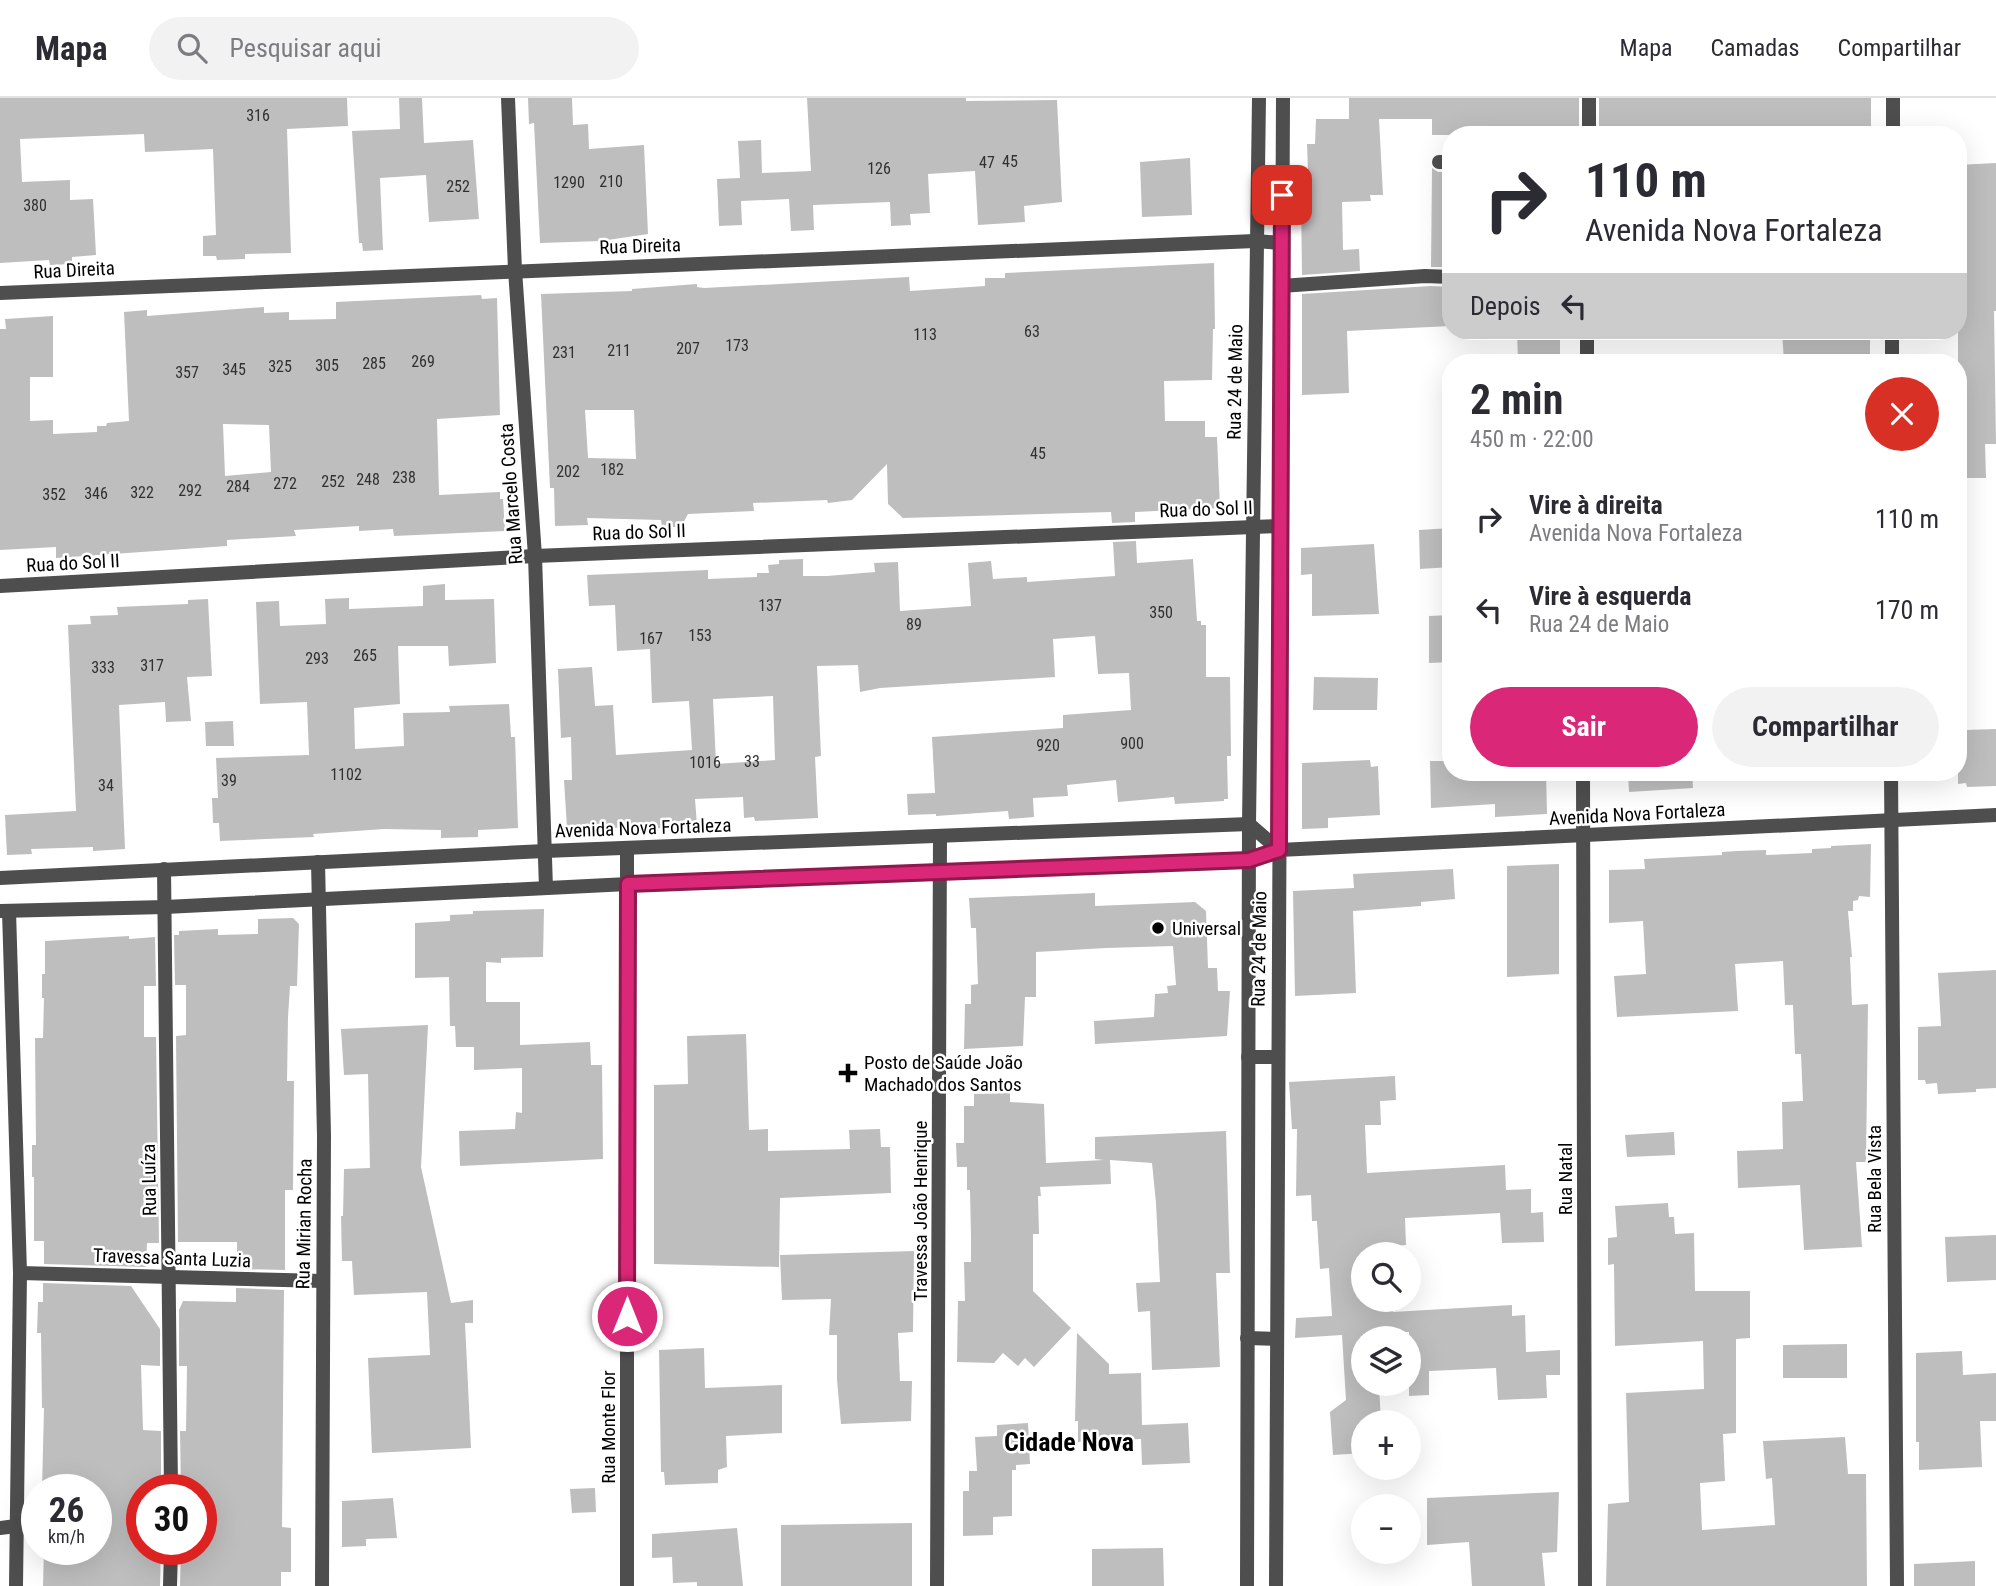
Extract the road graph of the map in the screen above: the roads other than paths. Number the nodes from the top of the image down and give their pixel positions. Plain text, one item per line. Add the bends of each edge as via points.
1 (508, 98) edge
2 (1259, 98) edge
3 (1283, 98) edge
4 (1589, 98) edge
5 (1893, 98) edge
6 (1589, 126) edge
7 (1893, 126) edge
8 (1255, 241) junction
9 (1282, 243) junction
10 (515, 270) junction
11 (1442, 277) edge
12 (1281, 286) junction
13 (0, 293) edge
14 (1280, 526) junction
15 (1253, 527) junction
16 (535, 556) junction
17 (0, 586) edge
18 (1583, 781) edge
19 (1891, 781) edge
20 (1996, 815) edge
21 (1891, 820) junction
22 (1249, 824) junction
23 (940, 836) junction
24 (1583, 836) junction
25 (627, 848) junction
26 (1279, 850) junction
27 (545, 851) junction
28 (1249, 860) junction
29 (318, 862) junction
30 (164, 869) junction
31 (940, 872) junction
32 (0, 878) edge
33 (628, 884) junction
34 (546, 888) junction
35 (318, 898) junction
36 (165, 906) junction
37 (4, 911) edge
38 (1248, 1057) junction
39 (1277, 1057) junction
40 (20, 1273) junction
41 (170, 1277) junction
42 (323, 1281) junction
43 (1247, 1338) junction
44 (1277, 1339) junction
45 (171, 1474) edge
46 (16, 1526) junction
47 (0, 1528) edge
48 (171, 1565) edge
49 (16, 1586) edge
50 (170, 1586) edge
51 (322, 1586) edge
52 (627, 1586) edge
53 (937, 1586) edge
54 (1247, 1586) edge
55 (1276, 1586) edge
56 (1586, 1586) edge
57 (1897, 1586) edge

1 - 10 street, Rua Marcelo Costa
2 - 8 street, Rua 24 de Maio
3 - 9 street, Rua 24 de Maio
4 - 6 street
5 - 7 street
8 - 9 street, Rua Direita
8 - 10 street, Rua Direita
8 - 15 street, Rua 24 de Maio
9 - 12 street, Rua 24 de Maio
10 - 13 street, Rua Direita
10 - 16 street, Rua Marcelo Costa
11 - 12 street
12 - 14 street, Rua 24 de Maio
14 - 15 street, Rua do Sol II
14 - 26 street, Rua 24 de Maio
15 - 16 street, Rua do Sol II
15 - 22 street, Rua 24 de Maio
16 - 17 street, Rua do Sol II
16 - 27 street, Rua Marcelo Costa
18 - 24 street, Rua Natal
19 - 21 street, Rua Bela Vista
20 - 21 street, Avenida Nova Fortaleza
21 - 24 street, Avenida Nova Fortaleza
21 - 57 street, Rua Bela Vista
22 - 23 street, Avenida Nova Fortaleza
22 - 26 street
22 - 28 street, Rua 24 de Maio
23 - 25 street, Avenida Nova Fortaleza
23 - 31 street, Travessa João Henrique
24 - 26 street, Avenida Nova Fortaleza
24 - 56 street, Rua Natal
25 - 27 street, Avenida Nova Fortaleza
25 - 33 street, Rua Monte Flor
26 - 28 street, Avenida Nova Fortaleza
26 - 39 street, Rua 24 de Maio
27 - 29 street, Avenida Nova Fortaleza
27 - 34 street, Rua Marcelo Costa
28 - 31 street, Avenida Nova Fortaleza
28 - 38 street, Rua 24 de Maio
29 - 30 street, Avenida Nova Fortaleza
29 - 35 street, Rua Mirian Rocha
30 - 32 street, Avenida Nova Fortaleza
30 - 36 street, Rua Luíza
31 - 33 street, Avenida Nova Fortaleza
31 - 53 street, Travessa João Henrique
33 - 34 street, Avenida Nova Fortaleza
33 - 52 street, Rua Monte Flor
34 - 35 street, Avenida Nova Fortaleza
35 - 36 street, Avenida Nova Fortaleza
35 - 42 street, Rua Mirian Rocha
36 - 37 street, Avenida Nova Fortaleza
36 - 41 street, Rua Luíza
37 - 40 street
38 - 39 street
38 - 43 street, Rua 24 de Maio
39 - 44 street, Rua 24 de Maio
40 - 41 street, Travessa Santa Luzia
40 - 46 street
41 - 42 street, Travessa Santa Luzia
41 - 45 street, Rua Luíza
42 - 51 street, Rua Mirian Rocha
43 - 44 street
43 - 54 street, Rua 24 de Maio
44 - 55 street, Rua 24 de Maio
46 - 47 street
46 - 49 street
48 - 50 street

